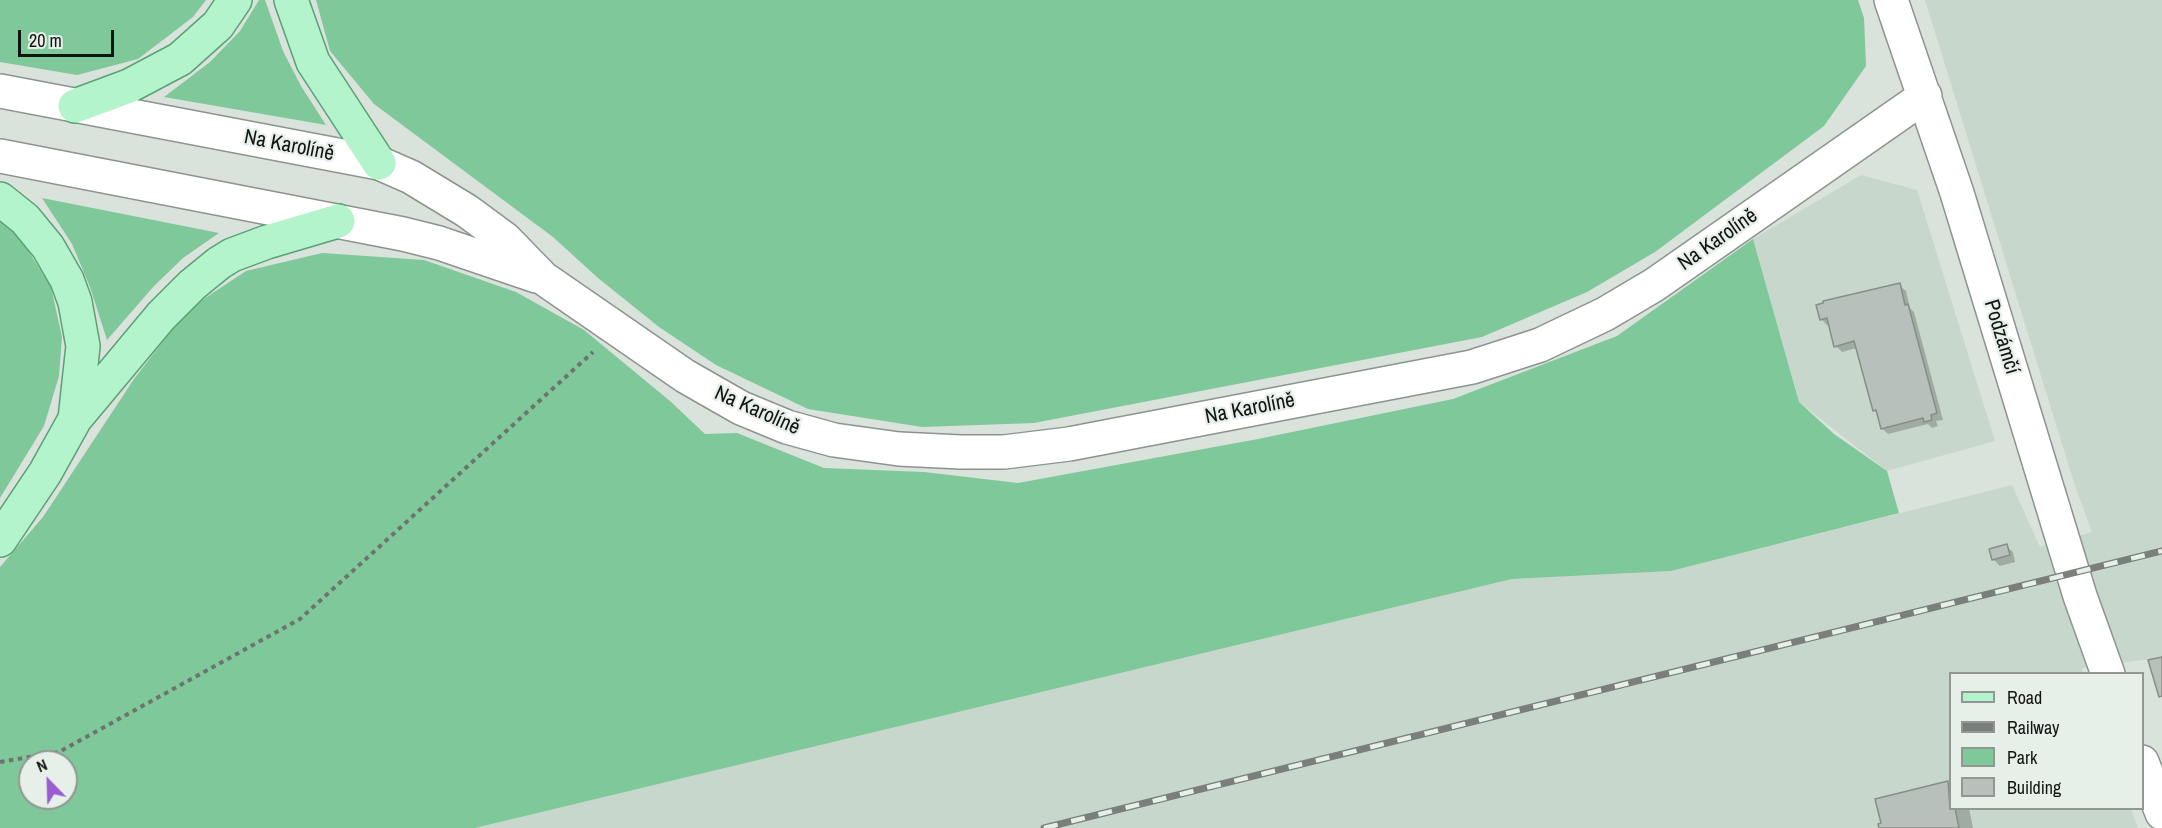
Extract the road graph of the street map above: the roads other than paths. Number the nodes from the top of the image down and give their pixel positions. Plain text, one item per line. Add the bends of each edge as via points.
1 (235, 0) edge
2 (291, 0) edge
3 (1892, 0) edge
4 (0, 91) edge
5 (1924, 96) junction
6 (75, 106) junction
7 (0, 156) edge
8 (379, 163) junction
9 (0, 198) edge
10 (338, 221) junction
11 (543, 278) junction
12 (75, 419) junction
13 (0, 540) edge
14 (2107, 672) edge
15 (2144, 767) edge
16 (2162, 813) edge

1 - 6 main road via 218,25 180,59 138,82
2 - 8 main road via 313,62
3 - 5 street, Podzámčí
4 - 6 street, Na Karolíně
5 - 11 street, Na Karolíně via 1646,290 1597,319 1540,345 1472,367 1069,444 1004,452 939,452 812,434 771,421 685,376
5 - 14 street, Podzámčí
6 - 8 street, Na Karolíně
7 - 10 street, Na Karolíně
8 - 11 street, Na Karolíně via 411,177 467,211 505,239
9 - 12 main road via 25,219 48,247 75,302 82,345
10 - 11 street, Na Karolíně via 439,243
10 - 12 main road via 246,250 207,272 161,316
12 - 13 main road
15 - 16 street

